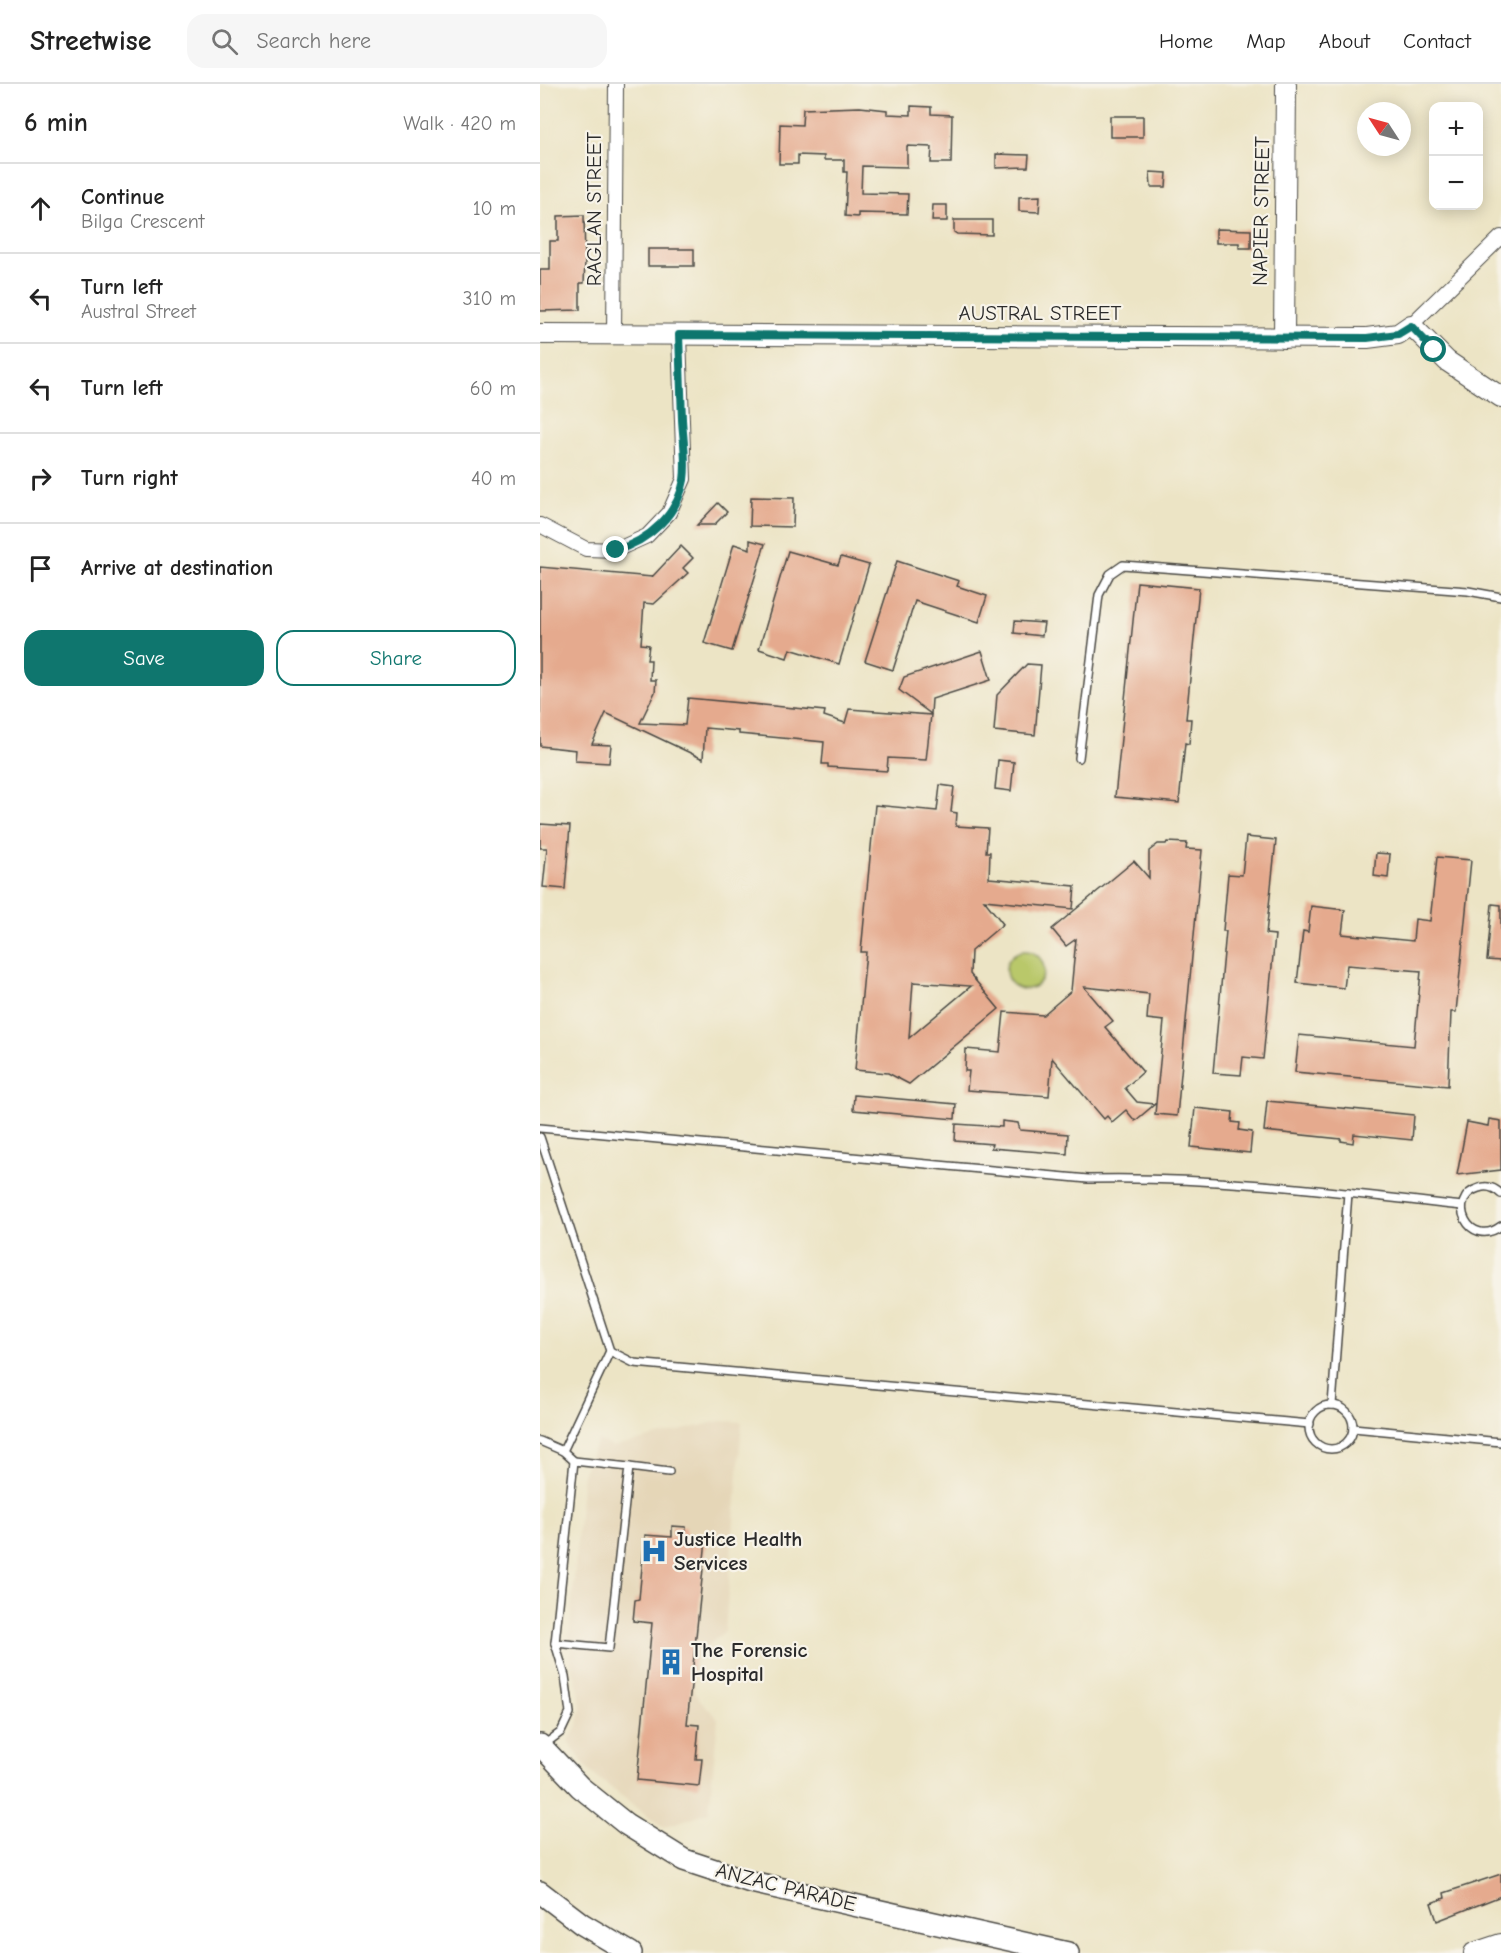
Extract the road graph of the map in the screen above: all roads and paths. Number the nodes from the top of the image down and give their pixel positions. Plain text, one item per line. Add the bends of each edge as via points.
1 (616, 84) edge
2 (1286, 84) edge
3 (1501, 237) edge
4 (1411, 326) junction
5 (540, 334) edge
6 (614, 335) junction
7 (679, 335) junction
8 (1284, 338) junction
9 (1501, 397) edge
10 (540, 525) edge
11 (1501, 597) edge
12 (1078, 758) dead end
13 (540, 1128) edge
14 (540, 1137) edge
15 (1348, 1193) junction
16 (1501, 1194) edge
17 (1462, 1206) junction
18 (1501, 1226) edge
19 (610, 1351) junction
20 (1332, 1405) junction
21 (1310, 1424) junction
22 (1353, 1428) junction
23 (540, 1441) edge
24 (1501, 1442) edge
25 (563, 1450) junction
26 (574, 1461) junction
27 (628, 1467) junction
28 (669, 1472) dead end
29 (555, 1642) junction
30 (540, 1747) edge
31 (540, 1892) edge
32 (1501, 1944) edge
33 (631, 1953) edge
34 (1068, 1953) edge
35 (1474, 1953) edge

1 - 6 street, RAGLAN STREET
2 - 8 street, NAPIER STREET
3 - 4 street, AUSTRAL STREET
4 - 8 street, AUSTRAL STREET via 1385,337
4 - 9 street via 1447,361
5 - 6 street, AUSTRAL STREET
6 - 7 street, AUSTRAL STREET
7 - 8 street, AUSTRAL STREET
7 - 10 street via 684,479 669,513 639,542 616,550 586,549
11 - 12 lane via 1468,591 1123,565 1110,574 1099,595
13 - 15 lane via 1088,1179 1157,1177
14 - 19 lane
15 - 17 lane
15 - 20 lane
16 - 17 lane via 1492,1188 1477,1188
17 - 18 lane via 1464,1220 1474,1230 1488,1232
19 - 21 lane via 634,1363
19 - 25 lane
20 - 21 lane via 1314,1414
20 - 22 lane via 1349,1415
21 - 22 lane via 1314,1440 1329,1449 1345,1443
22 - 24 lane
23 - 25 lane
25 - 26 lane
26 - 27 lane
26 - 29 lane
27 - 28 lane
27 - 29 lane via 609,1648
29 - 30 lane via 570,1713 561,1732
30 - 34 main road, ANZAC PARADE via 580,1787 626,1824 684,1860 751,1882
31 - 33 main road via 582,1924
32 - 35 street

